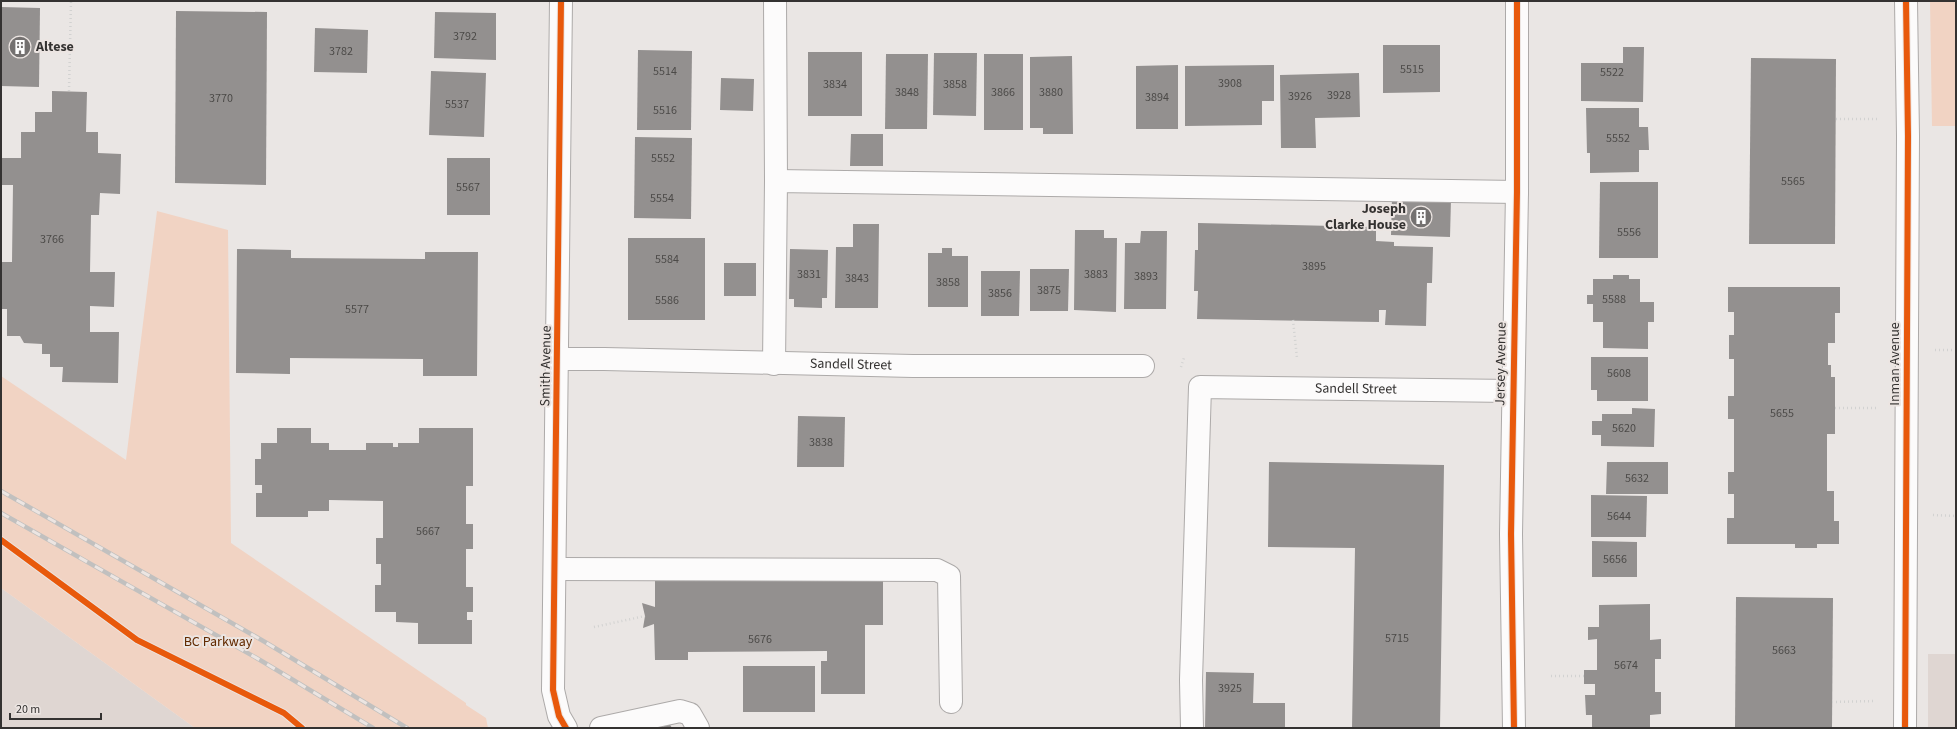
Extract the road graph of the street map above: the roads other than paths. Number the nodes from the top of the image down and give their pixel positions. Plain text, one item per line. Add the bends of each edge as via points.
1 (561, 1) edge
2 (775, 1) edge
3 (1517, 1) edge
4 (1906, 1) edge
5 (776, 182) junction
6 (1517, 192) junction
7 (558, 359) junction
8 (774, 364) junction
9 (1143, 366) dead end
10 (1512, 392) junction
11 (555, 568) junction
12 (951, 702) dead end
13 (563, 722) edge
14 (601, 728) edge
15 (698, 728) edge
16 (1192, 728) edge
17 (1514, 728) edge
18 (1904, 728) edge

1 - 7 street, Smith Avenue
2 - 5 street
3 - 6 street, Jersey Avenue
4 - 18 street, Inman Avenue via 1908,143
5 - 6 street
5 - 8 street
6 - 10 street, Jersey Avenue
7 - 8 street, Sandell Street
7 - 11 street, Smith Avenue
8 - 9 street, Sandell Street
10 - 16 street, Sandell Street via 1200,387
10 - 17 street, Jersey Avenue
11 - 12 street via 938,570 949,576
11 - 13 street, Smith Avenue via 553,690
14 - 15 street via 680,711 690,714

